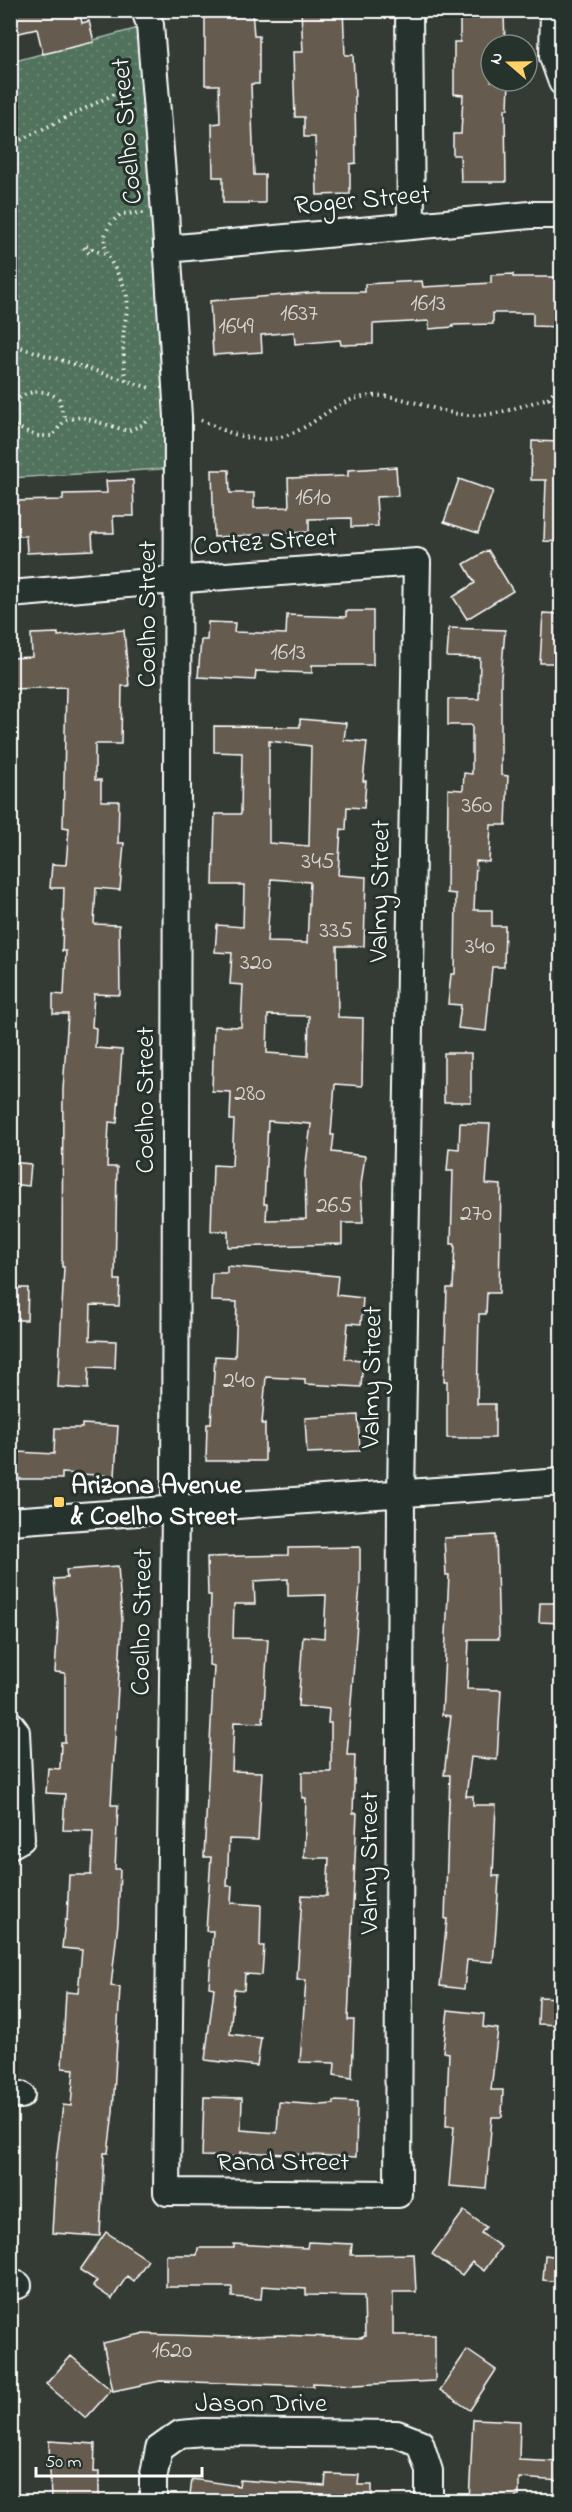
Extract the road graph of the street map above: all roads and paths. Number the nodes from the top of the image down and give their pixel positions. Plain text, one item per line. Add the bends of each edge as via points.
1 (145, 10) edge
2 (409, 10) edge
3 (554, 10) edge
4 (154, 80) junction
5 (561, 82) edge
6 (10, 145) edge
7 (148, 213) dead end
8 (561, 215) edge
9 (411, 226) junction
10 (92, 248) dead end
11 (167, 249) junction
12 (106, 254) junction
13 (10, 344) edge
14 (126, 380) junction
15 (561, 382) edge
16 (150, 388) dead end
17 (548, 398) junction
18 (10, 406) edge
19 (561, 409) edge
20 (195, 417) dead end
21 (150, 418) dead end
22 (65, 420) junction
23 (10, 424) edge
24 (417, 562) joint
25 (178, 579) junction
26 (10, 594) edge
27 (561, 1482) edge
28 (401, 1495) junction
29 (175, 1510) junction
30 (10, 1521) edge
31 (10, 1724) edge
32 (10, 1845) edge
33 (166, 2192) joint
34 (399, 2194) joint
35 (153, 2502) edge
36 (429, 2502) edge

1 - 4 street, Coelho Street via 150,25
2 - 9 street
3 - 5 street via 553,57
4 - 6 path via 129,87
4 - 11 street, Coelho Street
7 - 12 path via 122,214 113,221 108,229
8 - 9 street, Roger Street
9 - 11 street, Roger Street
10 - 12 path
11 - 25 street, Coelho Street via 178,417
12 - 14 path via 128,297 123,338
13 - 14 path
14 - 16 path
15 - 17 path
17 - 19 path
17 - 20 path via 482,416 458,414 401,398 370,396 337,405 300,430 260,441
18 - 22 path via 25,394 44,391 59,399
21 - 22 path via 128,431 81,417
22 - 23 path via 52,436 36,436
24 - 25 street, Cortez Street
24 - 28 street, Valmy Street
25 - 26 street, Cortez Street
25 - 29 street, Coelho Street
27 - 28 street
28 - 29 street
28 - 34 street, Valmy Street
29 - 30 street
29 - 33 street, Coelho Street
31 - 32 street via 16,1732 21,1839
33 - 34 street, Rand Street
35 - 36 street, Jason Drive via 159,2449 180,2434 203,2432 397,2434 420,2443 429,2471

